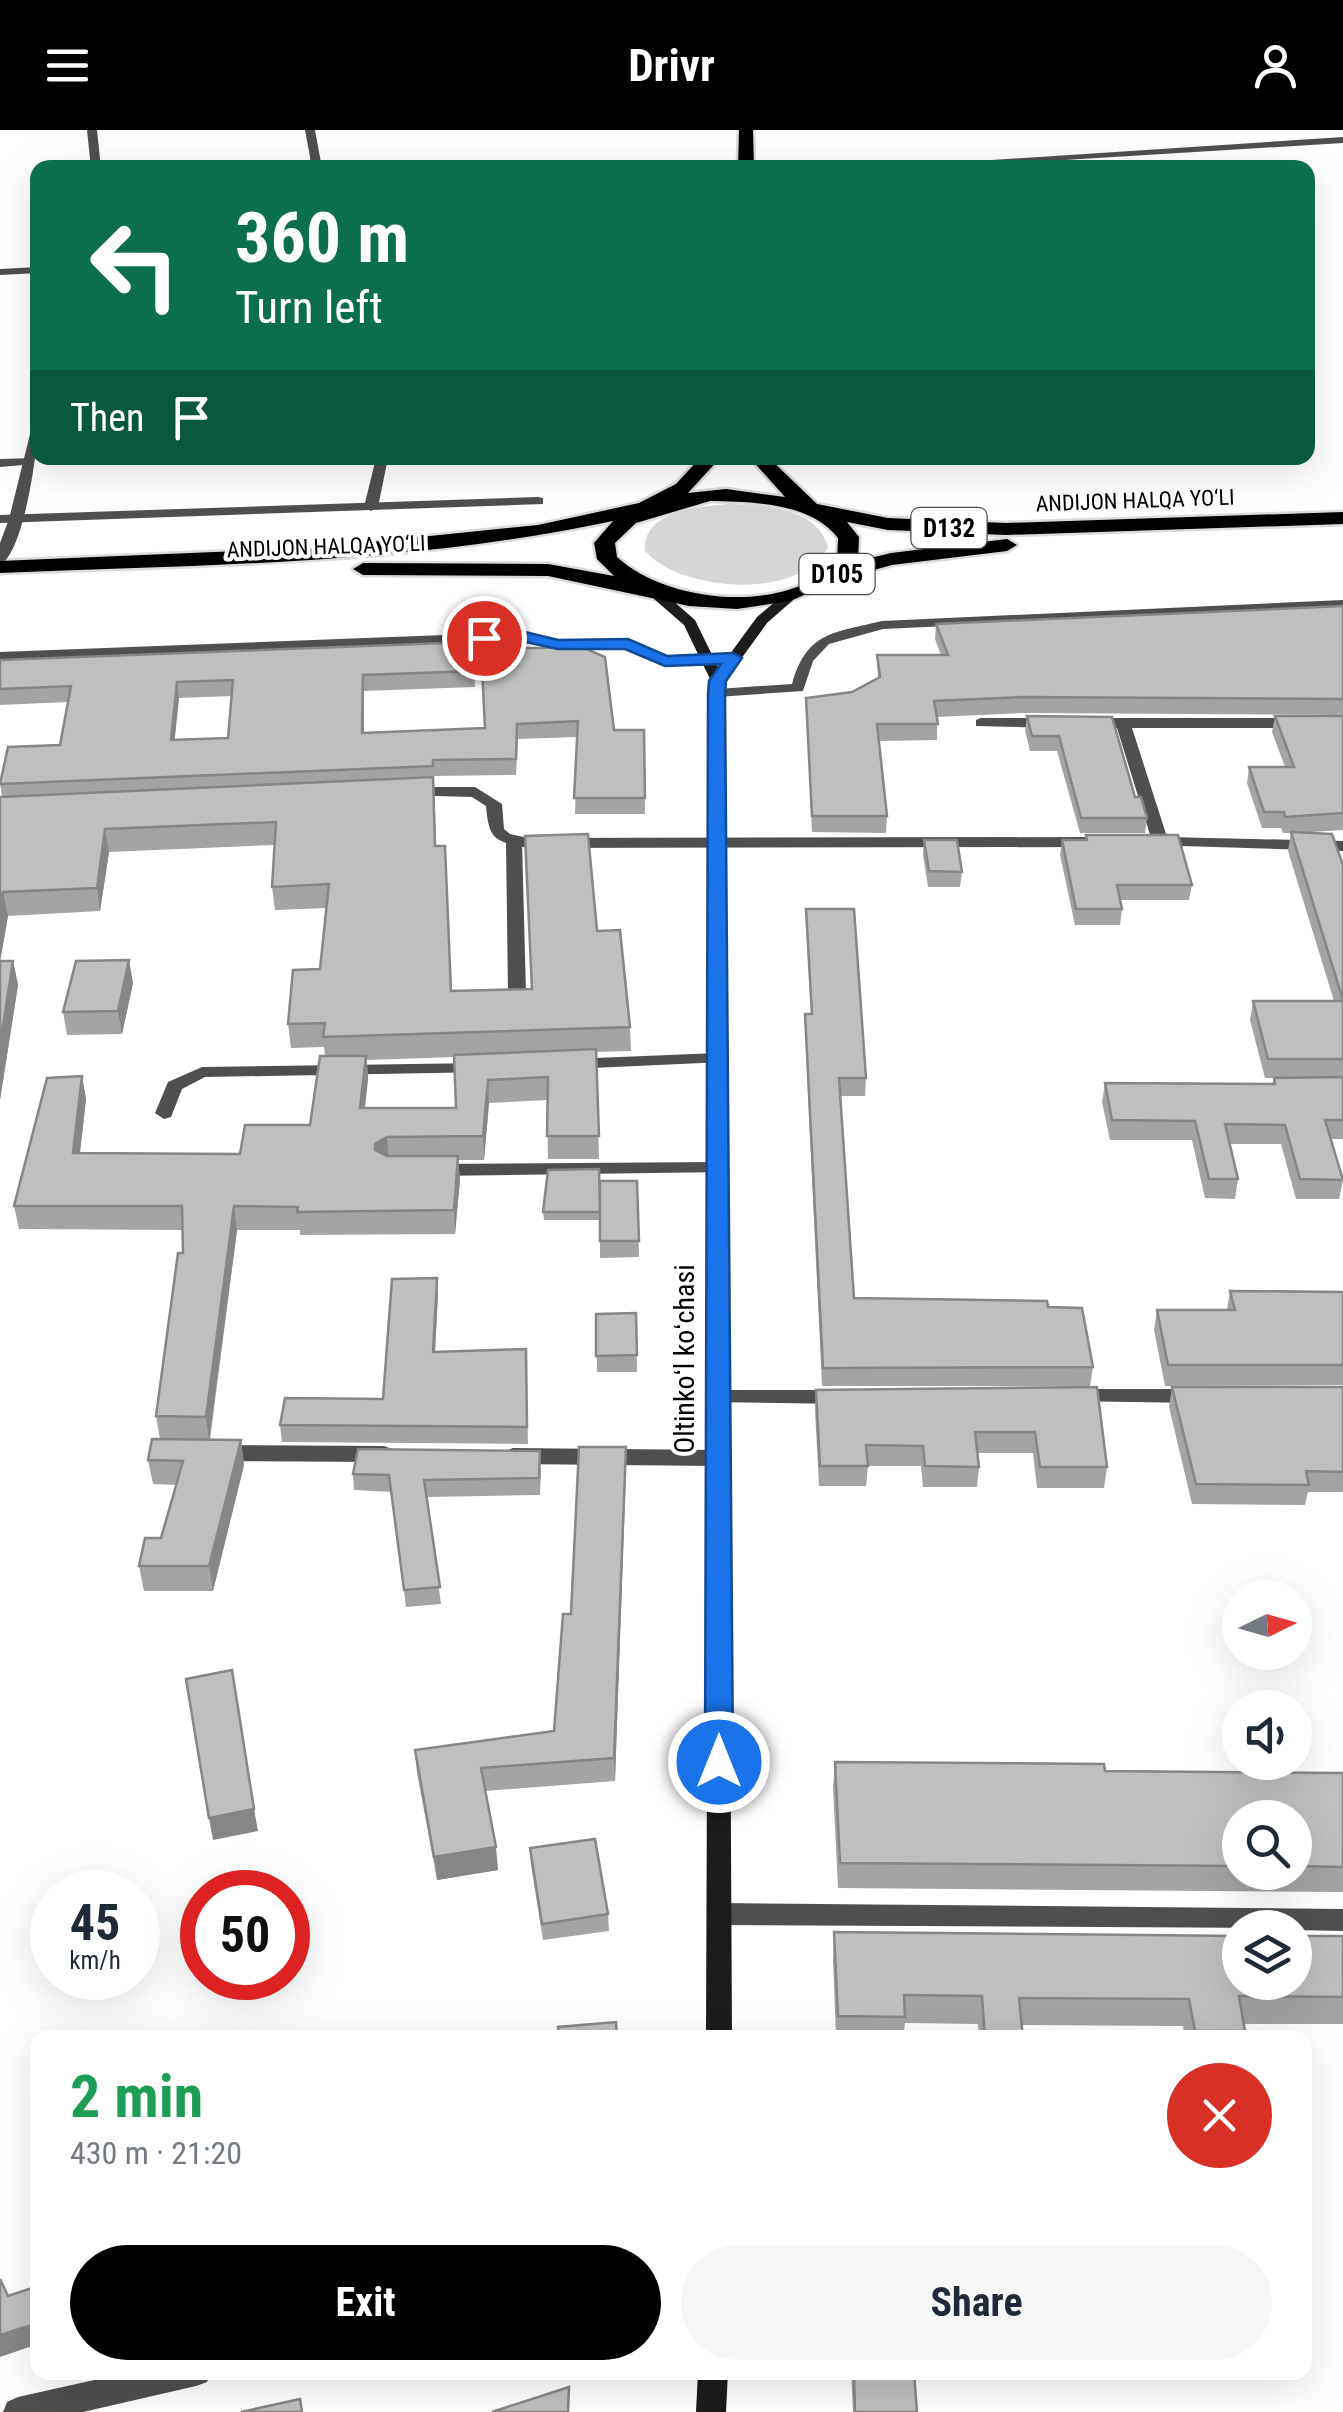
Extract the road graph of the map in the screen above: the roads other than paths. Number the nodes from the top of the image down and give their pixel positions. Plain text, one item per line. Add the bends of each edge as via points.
1 (92, 130) edge
2 (310, 130) edge
3 (746, 130) edge
4 (1343, 140) edge
5 (95, 160) edge
6 (316, 160) edge
7 (746, 160) edge
8 (1009, 160) edge
9 (30, 270) edge
10 (0, 272) edge
11 (30, 458) edge
12 (29, 462) junction
13 (0, 463) edge
14 (380, 465) edge
15 (704, 465) edge
16 (764, 465) edge
17 (538, 501) dead end
18 (371, 506) junction
19 (645, 508) junction
20 (811, 509) junction
21 (1343, 518) edge
22 (16, 519) junction
23 (0, 520) edge
24 (1343, 532) edge
25 (0, 563) edge
26 (838, 573) junction
27 (0, 584) edge
28 (651, 589) junction
29 (794, 594) junction
30 (1343, 604) edge
31 (0, 656) edge
32 (733, 658) junction
33 (710, 659) junction
34 (717, 687) junction
35 (981, 723) dead end
36 (1123, 723) junction
37 (1343, 723) edge
38 (395, 793) edge
39 (514, 842) junction
40 (1102, 842) edge
41 (1141, 842) edge
42 (1160, 842) junction
43 (1343, 846) edge
44 (718, 848) junction
45 (517, 994) edge
46 (718, 1058) junction
47 (550, 1065) edge
48 (493, 1068) edge
49 (164, 1114) dead end
50 (718, 1168) junction
51 (408, 1170) edge
52 (1049, 1396) edge
53 (1226, 1396) edge
54 (873, 1397) edge
55 (716, 1398) junction
56 (189, 1452) edge
57 (404, 1455) edge
58 (482, 1456) edge
59 (716, 1458) junction
60 (720, 1914) junction
61 (1343, 1920) edge
62 (719, 2030) edge
63 (160, 2380) edge
64 (713, 2380) edge
65 (18, 2412) edge
66 (712, 2412) edge

1 - 5 street
2 - 6 street
3 - 7 highway
4 - 8 street
9 - 10 street
11 - 12 street
12 - 13 street
12 - 22 street
14 - 18 street
15 - 19 highway, D105 via 683,488
16 - 20 highway, D105
17 - 18 street
18 - 22 street
19 - 20 highway, D105 via 710,495
19 - 25 highway, ANDIJON HALQA YO‘LI / D105 via 538,531 313,554
19 - 28 highway, D105 via 607,539 608,557
20 - 21 highway, ANDIJON HALQA YO‘LI / D132 via 888,524 988,528
20 - 26 highway, D105 via 849,539 850,556
22 - 23 street
22 - 25 street
24 - 26 highway, ANDIJON HALQA YO‘LI / D132 via 1018,544 891,559
26 - 29 highway, D105
27 - 28 highway, ANDIJON HALQA YO‘LI / D105 via 461,566 565,572
28 - 29 highway, D105 via 720,601
28 - 33 main road, Oltinkoʻl koʻchasi via 690,623
29 - 32 main road via 762,620
30 - 34 street via 882,625 824,641 806,660 798,688
31 - 33 street via 521,636 558,644 628,644 665,661
32 - 33 street
32 - 34 main road
33 - 34 main road, Oltinkoʻl koʻchasi
34 - 44 main road, Oltinkoʻl koʻchasi
35 - 36 street
36 - 37 street
36 - 42 street
38 - 39 street via 475,792 490,798 496,830
39 - 44 street
39 - 45 street
40 - 44 street via 774,842
41 - 42 street
42 - 43 street
44 - 46 main road, Oltinkoʻl koʻchasi
46 - 47 street
46 - 50 main road, Oltinkoʻl koʻchasi
48 - 49 street via 202,1072 174,1086
50 - 51 street
50 - 55 main road, Oltinkoʻl koʻchasi
52 - 53 street
54 - 55 street
55 - 59 main road, Oltinkoʻl koʻchasi
56 - 57 street
58 - 59 street
59 - 60 main road, Oltinkoʻl koʻchasi
60 - 61 street
60 - 62 main road, Oltinkoʻl koʻchasi
63 - 65 street
64 - 66 main road

